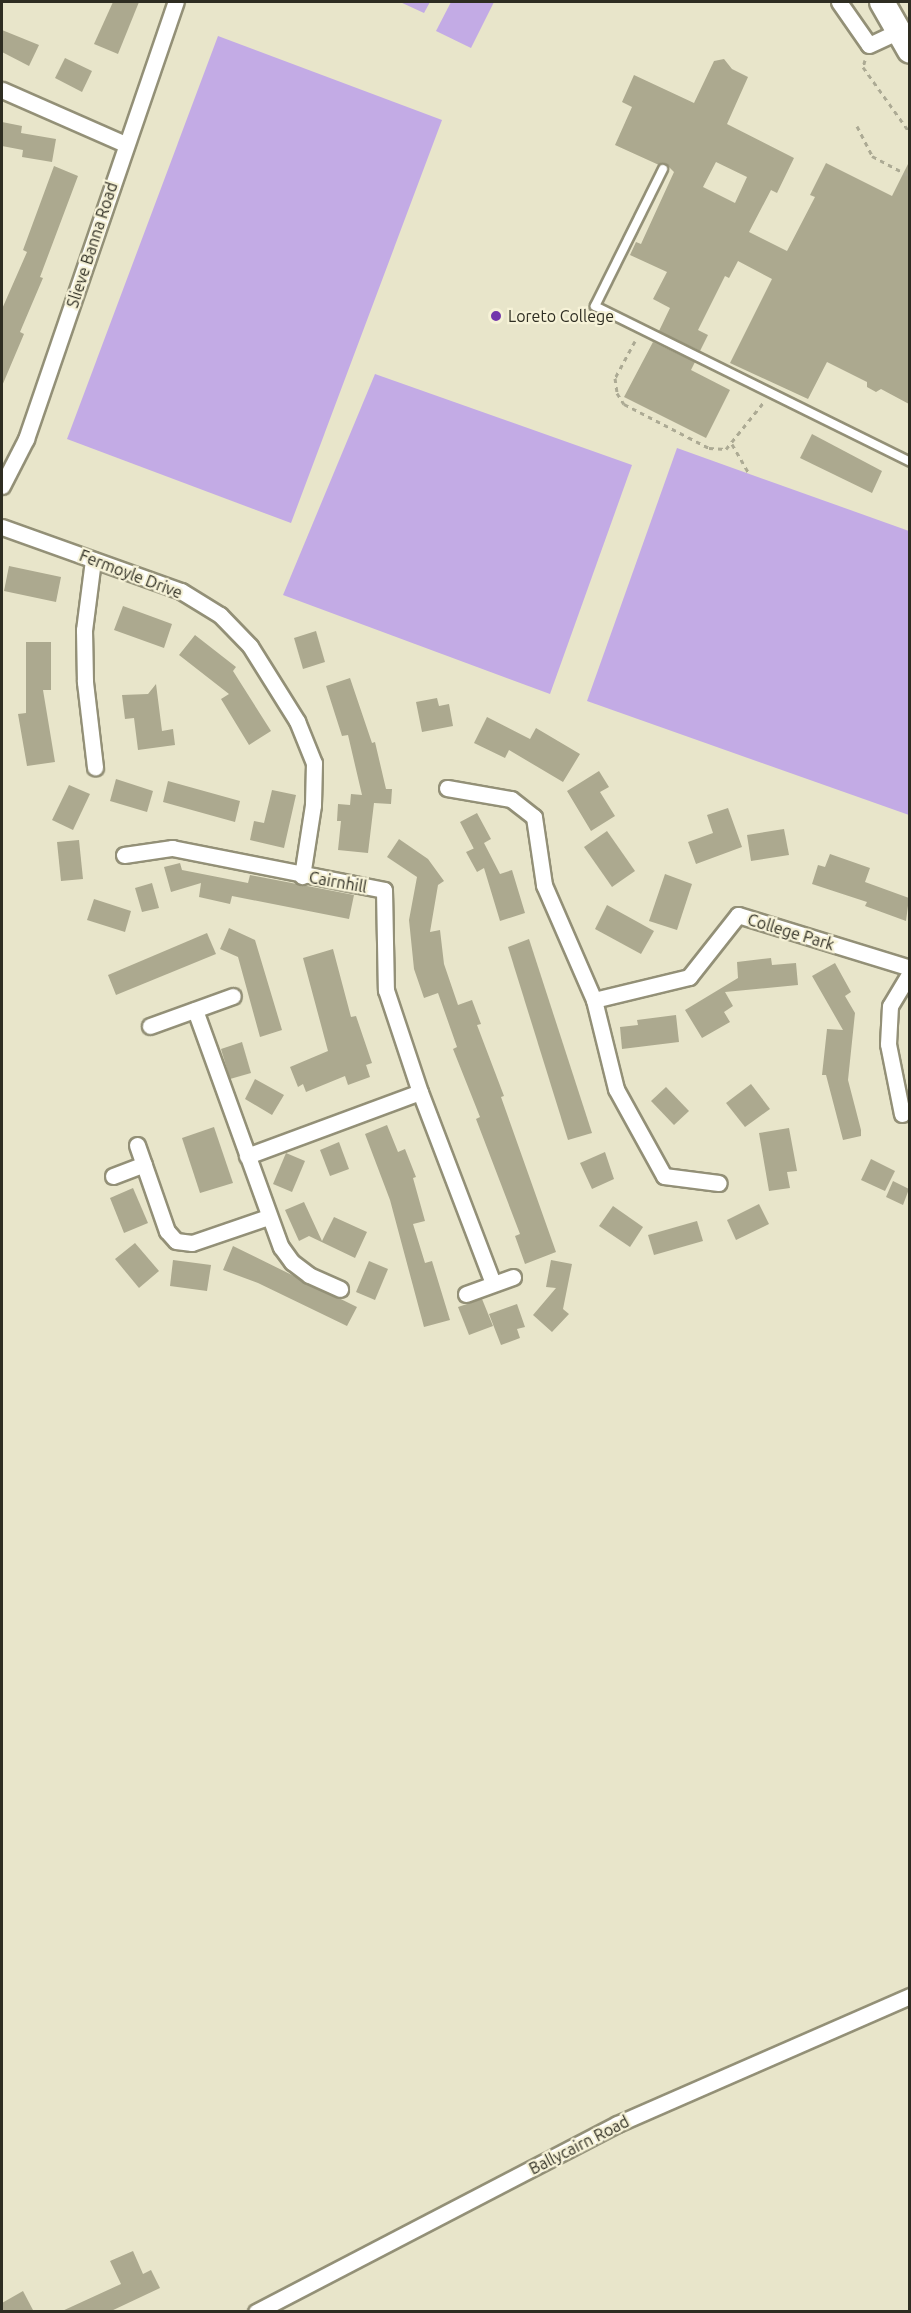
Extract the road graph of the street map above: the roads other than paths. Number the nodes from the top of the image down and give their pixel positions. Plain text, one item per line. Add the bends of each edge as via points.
1 (176, 2) edge
2 (839, 2) edge
3 (882, 2) edge
4 (903, 42) edge
5 (2, 90) edge
6 (125, 144) junction
7 (663, 169) dead end
8 (909, 462) edge
9 (2, 486) edge
10 (2, 527) edge
11 (93, 560) junction
12 (95, 767) dead end
13 (447, 788) dead end
14 (124, 855) dead end
15 (302, 876) junction
16 (909, 968) edge
17 (909, 973) edge
18 (234, 996) dead end
19 (594, 1000) junction
20 (195, 1010) junction
21 (150, 1026) dead end
22 (420, 1092) junction
23 (902, 1114) dead end
24 (137, 1145) dead end
25 (247, 1156) junction
26 (144, 1164) junction
27 (113, 1176) dead end
28 (719, 1183) dead end
29 (268, 1217) junction
30 (513, 1277) dead end
31 (493, 1283) junction
32 (340, 1289) dead end
33 (466, 1294) dead end
34 (909, 1996) edge
35 (256, 2312) edge

1 - 6 street, Slieve Banna Road
2 - 4 street via 869,45
3 - 4 main road
5 - 6 street
6 - 9 street, Slieve Banna Road via 26,439
7 - 8 lane via 596,306
10 - 11 street, Fermoyle Drive
11 - 12 street via 84,662
11 - 15 street, Fermoyle Drive via 181,591 220,615 250,646 297,721 314,763 313,805
13 - 19 street via 511,799 534,817 544,885
14 - 15 street, Cairnhill via 172,848
15 - 22 street, Cairnhill via 384,890 386,990
16 - 19 street, College Park via 738,915 689,977
17 - 23 street via 890,1006 888,1044
18 - 20 street
19 - 28 street via 616,1089 664,1176
20 - 21 street
20 - 25 street
22 - 25 street
22 - 31 street, Cairnhill
24 - 26 street
25 - 29 street
26 - 27 street
26 - 29 street via 167,1231 176,1241 192,1243
29 - 32 street via 292,1262
30 - 31 street
31 - 33 street
34 - 35 street, Ballycairn Road via 617,2124

